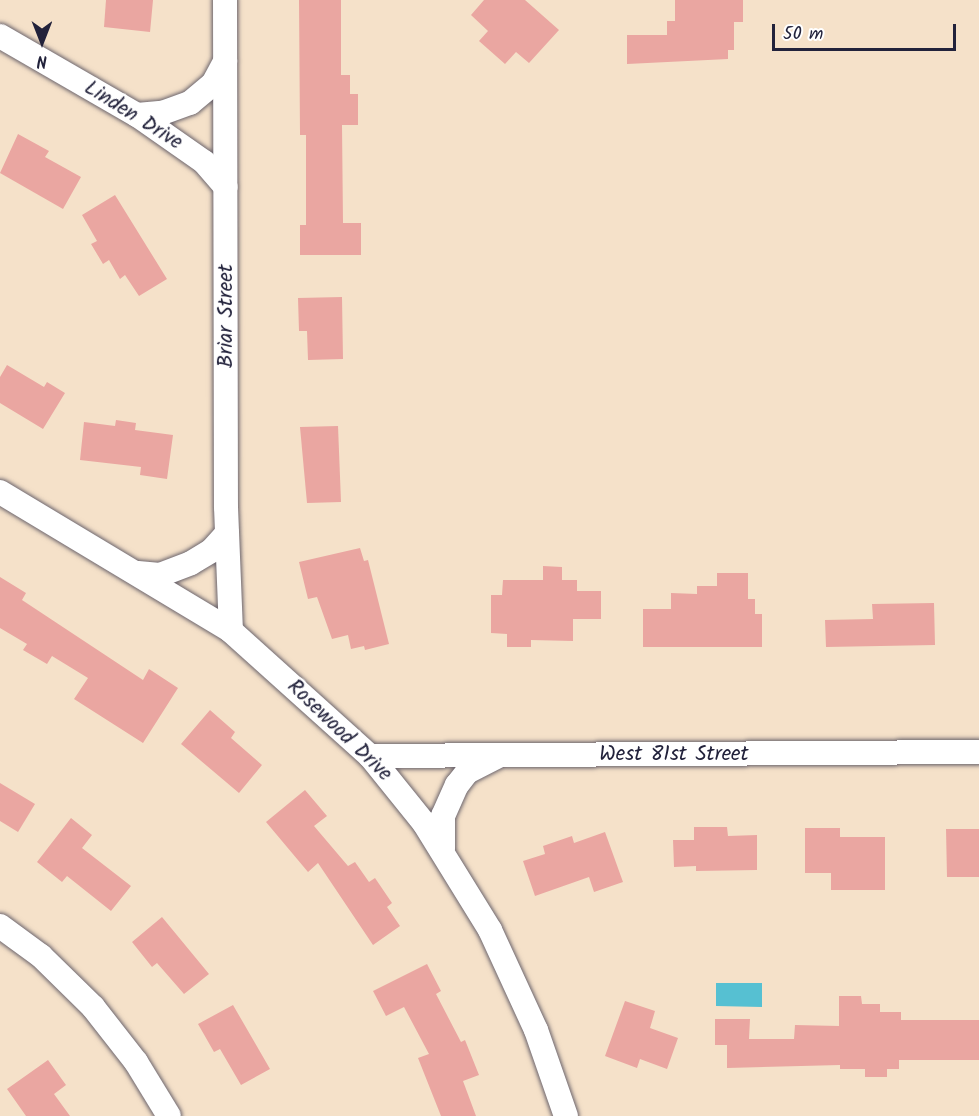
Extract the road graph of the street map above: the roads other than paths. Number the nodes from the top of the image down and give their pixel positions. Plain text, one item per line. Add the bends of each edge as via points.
1 (225, 0) edge
2 (0, 36) edge
3 (226, 59) junction
4 (137, 115) junction
5 (226, 187) junction
6 (0, 492) edge
7 (227, 533) junction
8 (138, 573) junction
9 (231, 631) junction
10 (979, 752) edge
11 (500, 755) junction
12 (370, 756) junction
13 (442, 849) junction
14 (0, 926) edge
15 (169, 1116) edge
16 (566, 1116) edge

1 - 3 street, Briar Street
2 - 4 street, Linden Drive
3 - 4 street via 213,84 190,103 162,113
3 - 5 street, Briar Street
4 - 5 street, Linden Drive via 204,162
5 - 7 street, Briar Street
6 - 8 street, Rosewood Drive
7 - 8 street via 211,551 191,563 160,575
7 - 9 street, Briar Street
8 - 9 street, Rosewood Drive
9 - 12 street, Rosewood Drive
10 - 11 street, West 81st Street
11 - 12 street, West 81st Street
11 - 13 street via 480,763 457,785 443,816
12 - 13 street, Rosewood Drive
13 - 16 street, Rosewood Drive via 507,964 536,1030
14 - 15 street via 41,956 93,1007 136,1062

